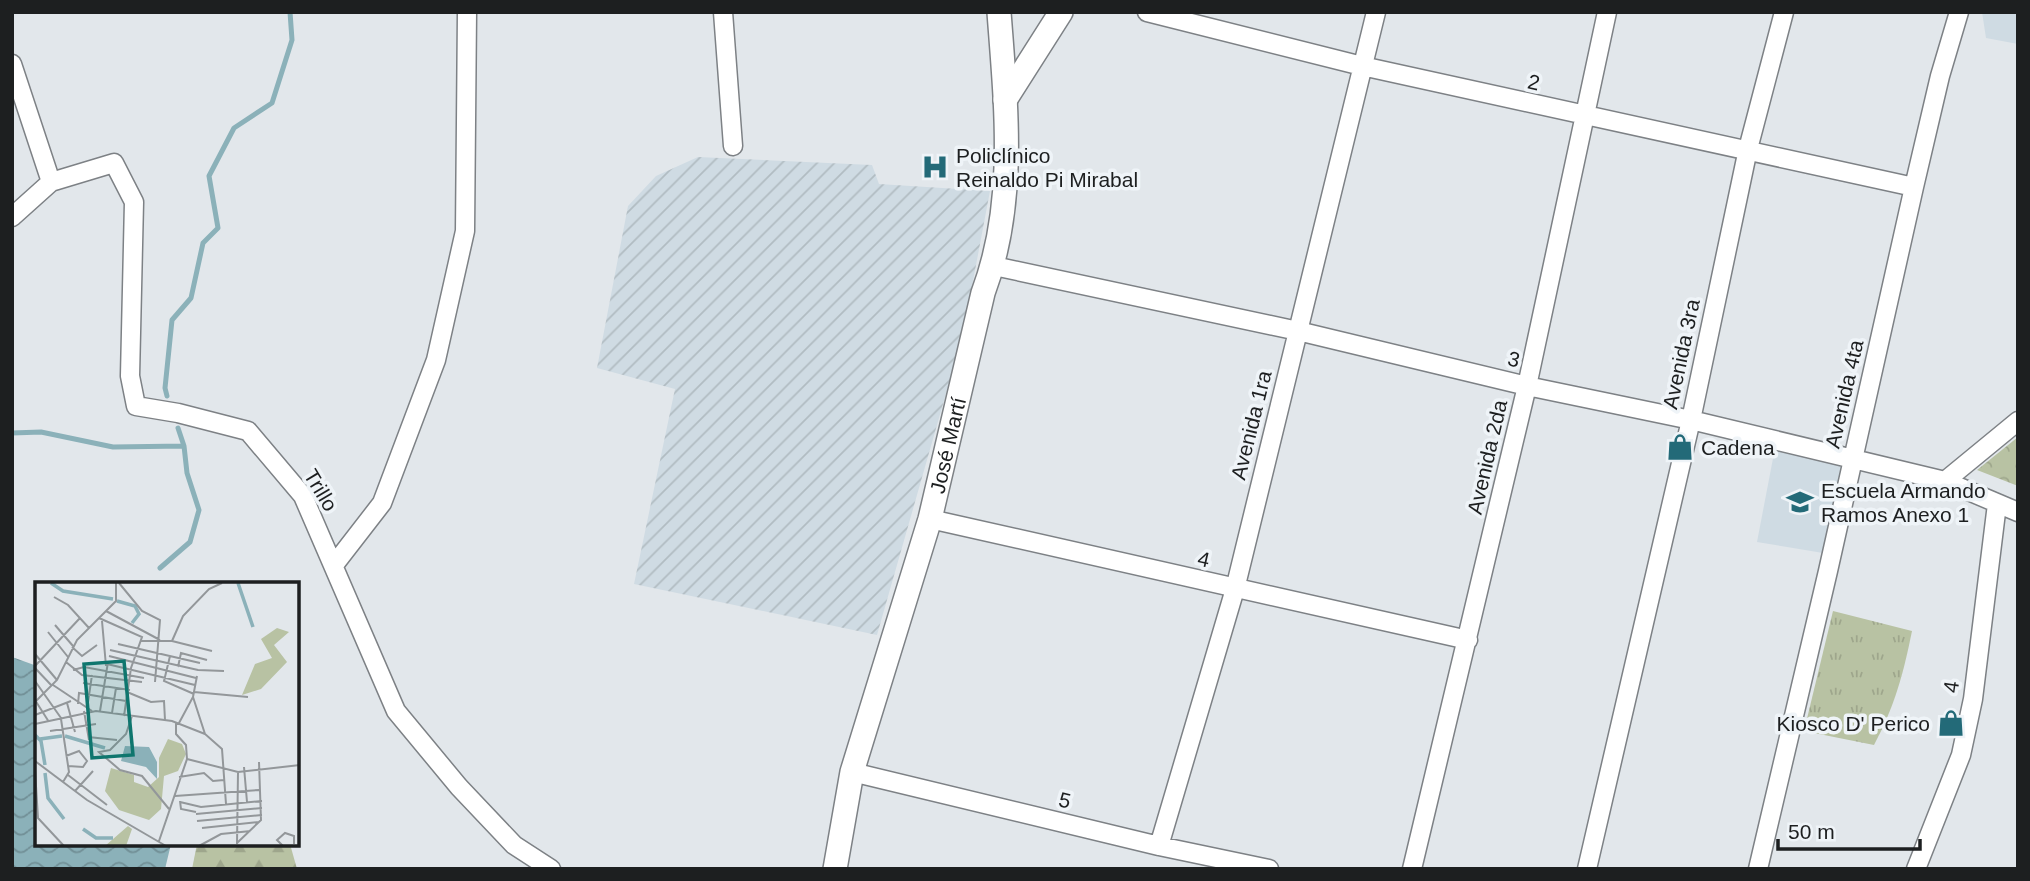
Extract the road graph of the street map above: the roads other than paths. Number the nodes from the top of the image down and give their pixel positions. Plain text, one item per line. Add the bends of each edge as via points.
1 (467, 12) edge
2 (723, 12) edge
3 (999, 12) edge
4 (1061, 12) edge
5 (1147, 12) edge
6 (1376, 12) edge
7 (1607, 12) edge
8 (1784, 12) edge
9 (1959, 12) edge
10 (12, 64) edge
11 (1362, 66) junction
12 (1005, 100) junction
13 (1584, 116) junction
14 (733, 146) dead end
15 (1748, 149) junction
16 (51, 183) junction
17 (1913, 187) junction
18 (12, 217) edge
19 (994, 265) junction
20 (1298, 331) junction
21 (1527, 386) junction
22 (1691, 420) junction
23 (2018, 421) edge
24 (1853, 459) junction
25 (1945, 481) junction
26 (1997, 504) junction
27 (2018, 512) edge
28 (930, 520) junction
29 (334, 565) junction
30 (1235, 589) junction
31 (1468, 640) junction
32 (852, 772) junction
33 (1159, 846) junction
34 (551, 869) edge
35 (835, 869) edge
36 (1269, 869) edge
37 (1412, 869) edge
38 (1587, 869) edge
39 (1758, 869) edge
40 (1916, 869) edge

1 - 29 street via 465,231 436,360 382,503
2 - 14 street
3 - 12 street, José Martí
4 - 12 street
5 - 11 street, 2
6 - 11 street, Avenida 1ra
7 - 13 street, Avenida 2da
8 - 15 street, Avenida 3ra
9 - 17 street, Avenida 4ta
10 - 16 street
11 - 13 street, 2
11 - 20 street, Avenida 1ra
12 - 19 street, José Martí via 1007,184
13 - 15 street, 2
13 - 21 street, Avenida 2da
15 - 17 street, 2
15 - 22 street, Avenida 3ra
16 - 18 street
16 - 29 street, Trillo via 114,163 134,202 130,376 136,406 248,431 303,496
17 - 24 street, Avenida 4ta
19 - 20 street, 3
19 - 28 street, José Martí
20 - 21 street, 3
20 - 30 street, Avenida 1ra
21 - 22 street, 3
21 - 31 street, Avenida 2da
22 - 24 street, 3
22 - 38 street, Avenida 3ra
23 - 25 street
24 - 25 street, 3
24 - 39 street, Avenida 4ta
25 - 26 street, 3
26 - 27 street, 3
26 - 40 street, 4 via 1973,699 1961,755
28 - 30 street, 4
28 - 32 street, José Martí
29 - 34 street, Trillo via 396,711 513,845
30 - 31 street, 4
30 - 33 street, Avenida 1ra
31 - 37 street, Avenida 2da
32 - 33 street, 5
32 - 35 street, José Martí
33 - 36 street, 5

